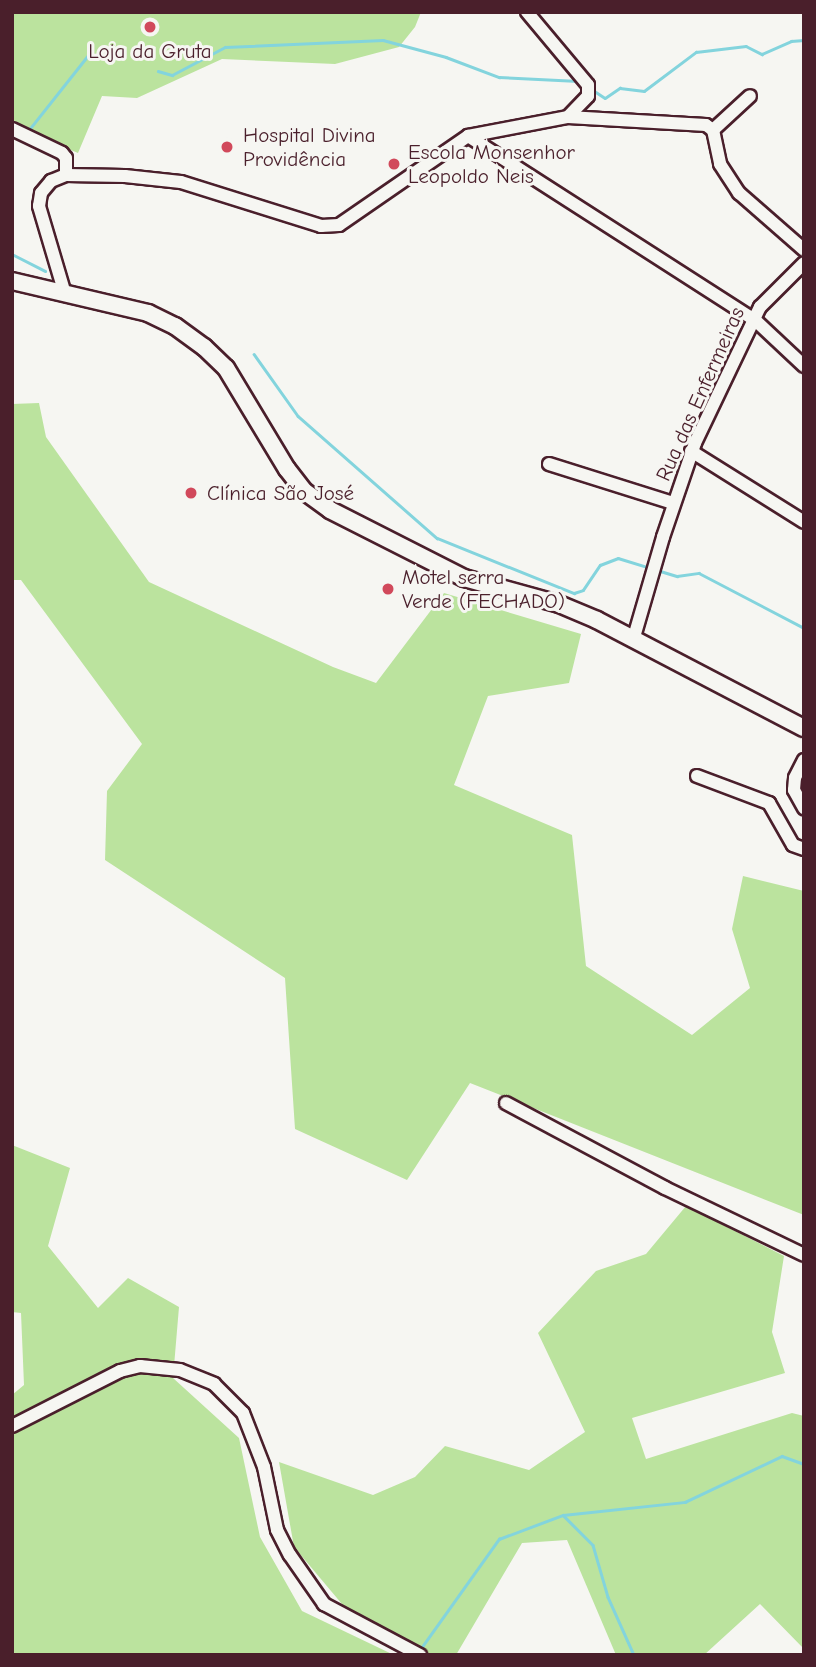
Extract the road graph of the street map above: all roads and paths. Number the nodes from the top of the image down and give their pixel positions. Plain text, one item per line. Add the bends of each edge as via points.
1 (527, 12) edge
2 (750, 96) dead end
3 (568, 117) junction
4 (12, 129) edge
5 (713, 130) junction
6 (468, 136) junction
7 (66, 175) junction
8 (804, 250) edge
9 (804, 263) edge
10 (12, 281) edge
11 (65, 294) junction
12 (755, 320) junction
13 (804, 366) edge
14 (691, 451) junction
15 (549, 464) dead end
16 (673, 503) junction
17 (804, 522) edge
18 (634, 637) junction
19 (804, 728) edge
20 (804, 761) edge
21 (697, 776) dead end
22 (804, 808) edge
23 (804, 849) edge
24 (506, 1103) dead end
25 (804, 1255) edge
26 (12, 1426) edge
27 (420, 1655) edge

1 - 3 street via 588,85 588,96
2 - 5 street
3 - 5 street via 706,125
3 - 6 street
4 - 7 street via 62,153
5 - 8 street via 720,164 739,193
6 - 7 street via 339,225 321,226 181,182
6 - 12 street
7 - 11 street via 51,181 39,205
9 - 12 street, Rua das Enfermeiras via 760,307
10 - 11 main road
11 - 18 main road via 148,313 204,347 226,368 304,491 330,510 464,578 559,604
12 - 13 street
12 - 14 street, Rua das Enfermeiras
14 - 16 street, Rua das Enfermeiras
14 - 17 street
15 - 16 street
16 - 18 street, Rua das Enfermeiras
18 - 19 main road
20 - 22 street via 794,778 794,790
21 - 23 street via 769,803 793,845
24 - 25 street
26 - 27 street via 120,1371 141,1366 180,1370 214,1384 243,1413 264,1467 277,1530 324,1604

